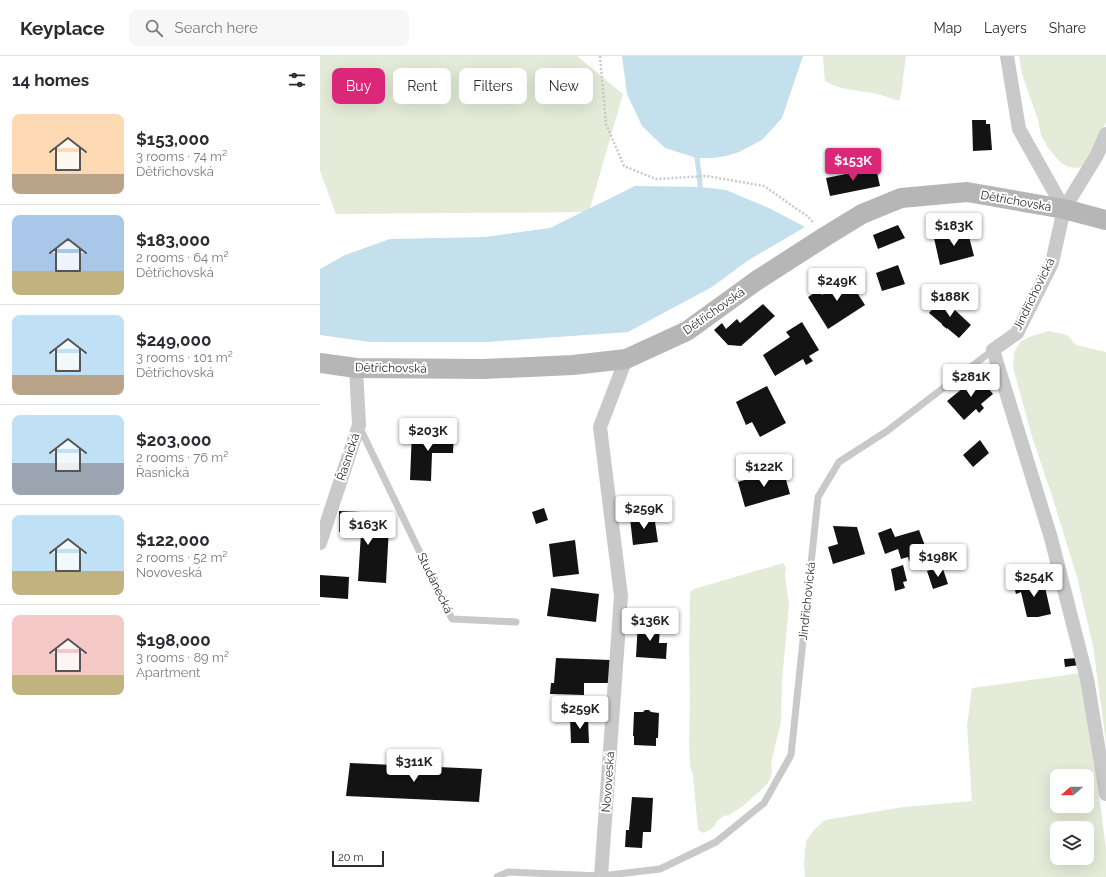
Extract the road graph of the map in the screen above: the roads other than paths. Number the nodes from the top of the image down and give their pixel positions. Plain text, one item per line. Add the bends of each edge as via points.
1 (1007, 56) edge
2 (1106, 134) edge
3 (1072, 212) junction
4 (1106, 220) edge
5 (993, 350) junction
6 (626, 360) junction
7 (322, 364) edge
8 (356, 368) junction
9 (359, 425) junction
10 (320, 543) edge
11 (516, 622) dead end
12 (1106, 794) edge
13 (601, 876) junction
14 (497, 877) edge

1 - 3 street via 1019,129
2 - 3 street
3 - 4 street, Dětřichovská
3 - 5 street, Jindřichovická via 1052,263 1017,333
3 - 6 street, Dětřichovská via 967,192 901,198 862,214 756,281 687,331
5 - 12 street via 1051,538 1085,672
5 - 13 lane, Jindřichovická via 887,431 839,462 818,497 791,755 764,803 716,842 660,869
6 - 8 street, Dětřichovská via 483,369
6 - 13 street, Novoveská via 600,427 622,596
7 - 8 street, Dětřichovská
8 - 9 street, Řasnická
9 - 10 street, Řasnická
9 - 11 lane, Studánecká via 452,618
13 - 14 lane, Jindřichovická via 508,872

